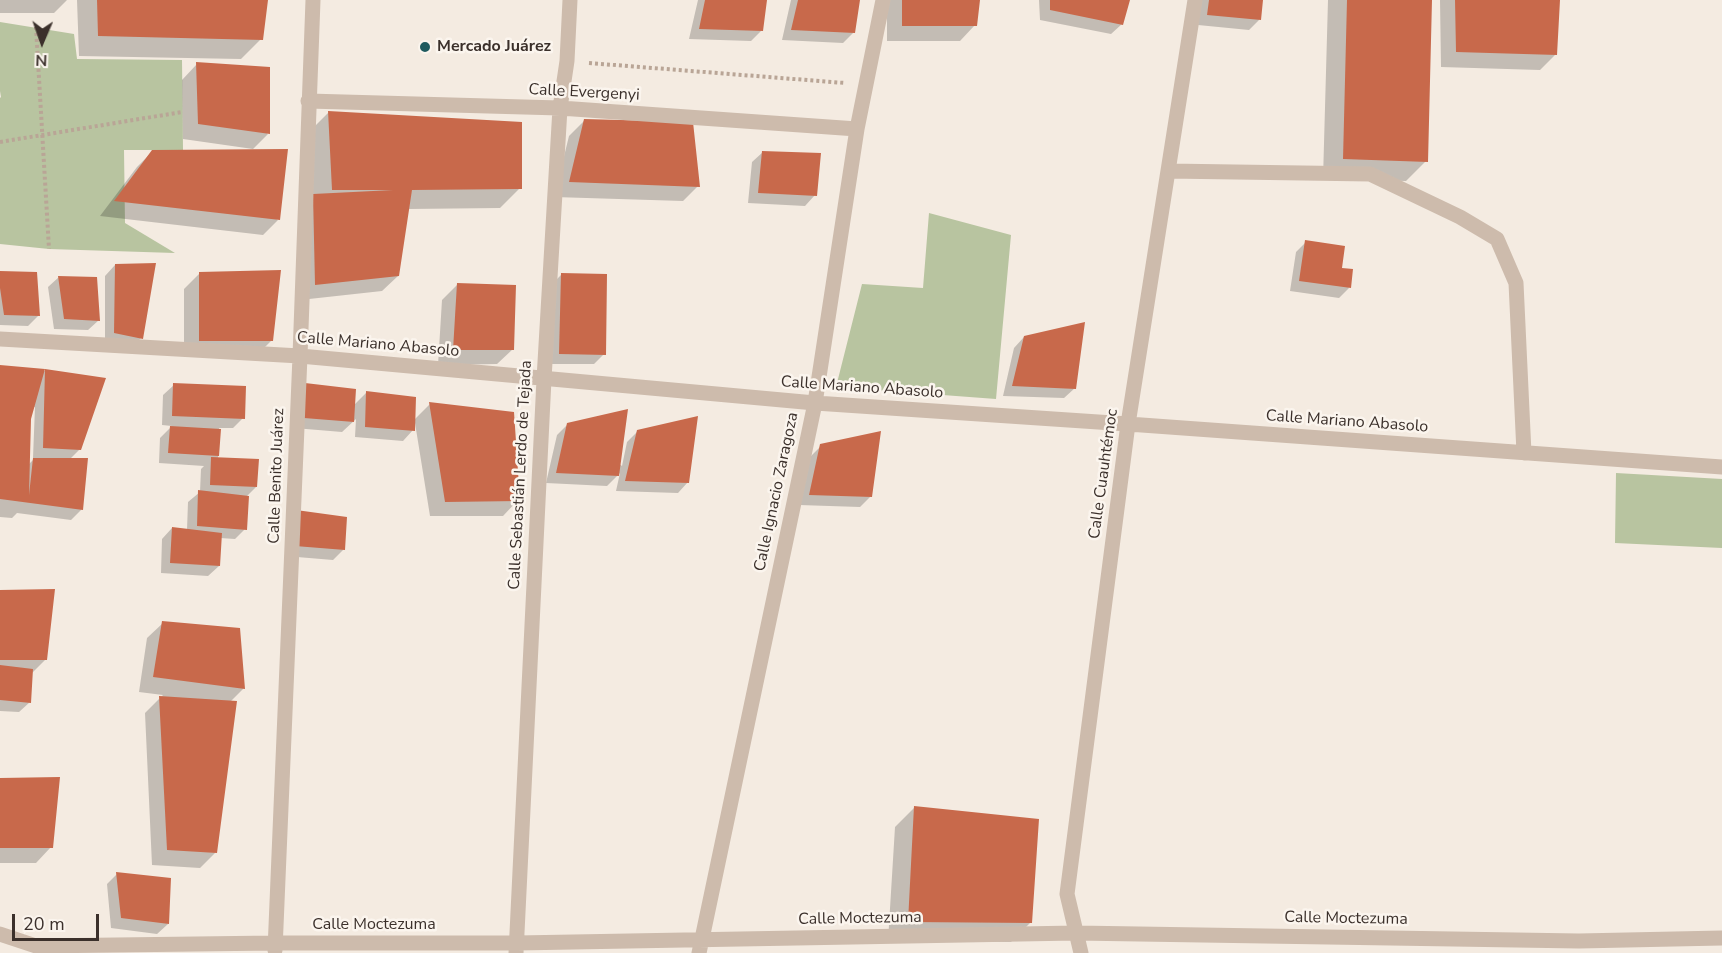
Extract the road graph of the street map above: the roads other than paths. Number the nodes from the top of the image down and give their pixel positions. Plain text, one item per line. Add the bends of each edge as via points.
1 (313, 0) edge
2 (570, 0) edge
3 (883, 0) edge
4 (1195, 0) edge
5 (308, 101) junction
6 (560, 108) junction
7 (857, 129) junction
8 (1168, 171) junction
9 (0, 339) edge
10 (300, 356) junction
11 (544, 379) junction
12 (815, 403) junction
13 (1128, 424) junction
14 (1524, 453) junction
15 (1722, 467) edge
16 (1076, 933) junction
17 (0, 934) edge
18 (1722, 938) edge
19 (1389, 945) edge
20 (700, 946) edge
21 (1579, 947) edge
22 (275, 948) edge
23 (517, 948) edge
24 (1081, 953) edge

1 - 5 street, Calle Benito Juárez
2 - 6 street, Calle Sebastián Lerdo de Tejada
3 - 7 street, Calle Ignacio Zaragoza
4 - 8 street, Calle Cuauhtémoc
5 - 6 street, Calle Evergenyi
5 - 10 street, Calle Benito Juárez
6 - 7 street, Calle Evergenyi
6 - 11 street, Calle Sebastián Lerdo de Tejada
7 - 12 street, Calle Ignacio Zaragoza
8 - 13 street, Calle Cuauhtémoc
8 - 14 street via 1370,174 1497,239 1516,283
9 - 10 street, Calle Mariano Abasolo
10 - 11 street, Calle Mariano Abasolo
10 - 22 street, Calle Benito Juárez
11 - 12 street, Calle Mariano Abasolo
11 - 23 street, Calle Sebastián Lerdo de Tejada
12 - 13 street, Calle Mariano Abasolo
12 - 20 street, Calle Ignacio Zaragoza
13 - 14 street, Calle Mariano Abasolo
13 - 16 street, Calle Cuauhtémoc via 1067,894
14 - 15 street, Calle Mariano Abasolo
16 - 19 street, Calle Moctezuma
16 - 20 street, Calle Moctezuma
16 - 24 street, Calle Cuauhtémoc
17 - 22 street, Calle Moctezuma via 36,946
18 - 21 street, Calle Moctezuma
19 - 21 street, Calle Moctezuma
20 - 23 street, Calle Moctezuma
22 - 23 street, Calle Moctezuma

